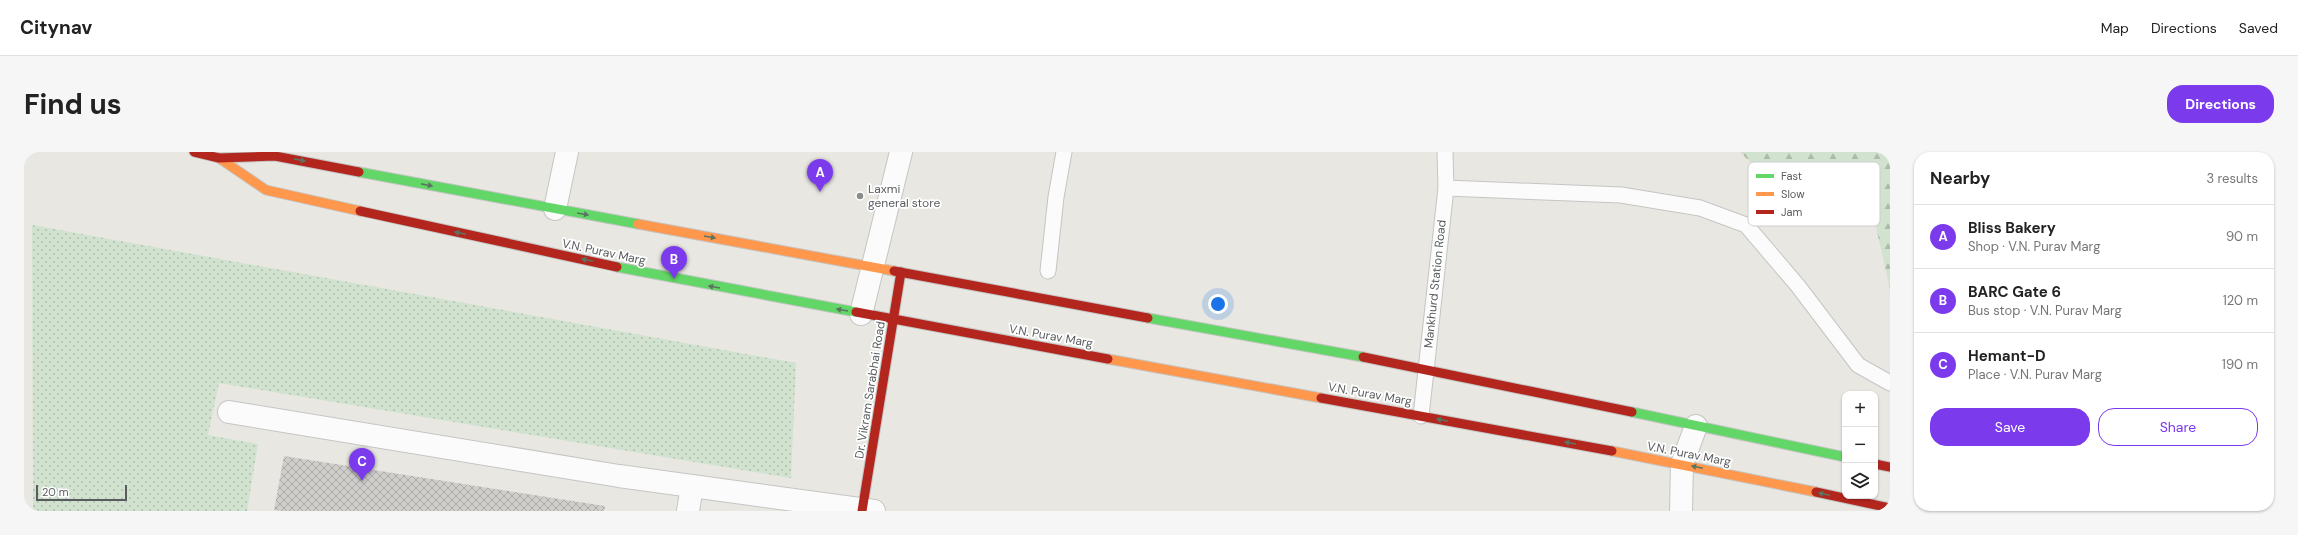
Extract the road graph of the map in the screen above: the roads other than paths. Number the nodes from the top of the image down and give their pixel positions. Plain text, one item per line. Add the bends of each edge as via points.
1 (194, 152) edge
2 (566, 152) edge
3 (901, 152) edge
4 (1064, 152) edge
5 (1445, 152) edge
6 (219, 158) junction
7 (1446, 188) junction
8 (555, 209) junction
9 (873, 267) junction
10 (1048, 271) dead end
11 (901, 272) junction
12 (861, 314) junction
13 (894, 320) junction
14 (1426, 369) junction
15 (1890, 383) edge
16 (229, 412) dead end
17 (1420, 416) junction
18 (1696, 426) junction
19 (1842, 457) edge
20 (1682, 464) junction
21 (1878, 465) edge
22 (1890, 467) edge
23 (692, 486) junction
24 (1890, 508) edge
25 (866, 510) edge
26 (688, 511) edge
27 (1681, 511) edge

1 - 6 street, V.N. Purav Marg
2 - 8 street
3 - 9 street
4 - 10 lane
5 - 7 lane, Mankhurd Station Road
6 -> 8 street, V.N. Purav Marg via 274,159
12 -> 6 street, V.N. Purav Marg via 674,280 267,187
7 - 14 lane, Mankhurd Station Road
7 - 15 lane via 1621,195 1700,208 1746,225 1798,286 1858,365
8 -> 9 street, V.N. Purav Marg
9 - 11 street, V.N. Purav Marg
9 - 12 street
11 - 13 street, Dr. Vikram Sarabhai Road
11 - 14 street, V.N. Purav Marg
12 - 13 street, V.N. Purav Marg
13 - 17 street, V.N. Purav Marg
13 - 25 street, Dr. Vikram Sarabhai Road
14 - 17 lane, Mankhurd Station Road
14 - 18 street, V.N. Purav Marg
16 - 23 street
20 -> 17 street, V.N. Purav Marg
18 - 19 street, V.N. Purav Marg
18 - 20 street
24 -> 20 street, V.N. Purav Marg
20 - 27 street
21 - 22 street
23 - 25 street
23 - 26 street

